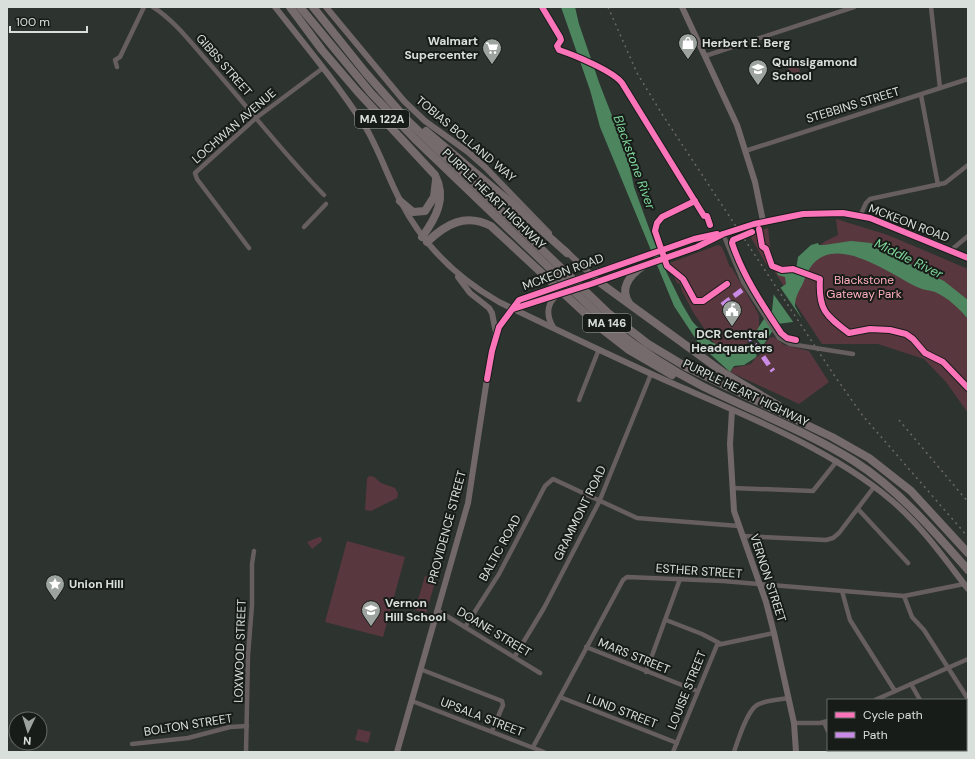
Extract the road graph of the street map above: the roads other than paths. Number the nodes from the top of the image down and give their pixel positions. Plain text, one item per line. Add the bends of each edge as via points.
1 (144, 7) edge
2 (152, 7) edge
3 (275, 7) edge
4 (290, 7) edge
5 (300, 7) edge
6 (312, 7) edge
7 (326, 7) edge
8 (682, 7) edge
9 (854, 7) edge
10 (931, 7) edge
11 (705, 56) junction
12 (117, 67) dead end
13 (323, 68) junction
14 (968, 79) edge
15 (940, 88) junction
16 (383, 94) junction
17 (921, 95) junction
18 (256, 118) junction
19 (745, 151) junction
20 (968, 166) edge
21 (435, 175) junction
22 (938, 185) junction
23 (324, 195) dead end
24 (400, 201) junction
25 (326, 204) dead end
26 (860, 216) junction
27 (763, 221) junction
28 (304, 227) dead end
29 (723, 234) junction
30 (968, 236) edge
31 (425, 239) junction
32 (249, 248) dead end
33 (950, 250) junction
34 (567, 253) junction
35 (968, 258) edge
36 (643, 266) junction
37 (456, 274) junction
38 (587, 275) junction
39 (595, 283) junction
40 (556, 296) junction
41 (631, 306) junction
42 (513, 309) junction
43 (553, 327) junction
44 (496, 333) junction
45 (599, 349) junction
46 (853, 354) dead end
47 (651, 374) junction
48 (578, 400) dead end
49 (742, 405) junction
50 (732, 410) junction
51 (820, 431) junction
52 (837, 461) junction
53 (874, 487) junction
54 (732, 488) junction
55 (599, 502) junction
56 (858, 509) junction
57 (739, 526) junction
58 (743, 536) junction
59 (254, 551) dead end
60 (968, 553) edge
61 (908, 563) dead end
62 (968, 570) edge
63 (680, 579) junction
64 (760, 585) junction
65 (966, 586) edge
66 (842, 591) junction
67 (904, 596) junction
68 (437, 610) junction
69 (666, 620) junction
70 (465, 627) junction
71 (774, 633) junction
72 (721, 644) junction
73 (586, 647) junction
74 (515, 656) junction
75 (968, 658) edge
76 (946, 668) junction
77 (420, 669) junction
78 (646, 672) junction
79 (540, 673) dead end
80 (911, 684) junction
81 (697, 691) junction
82 (895, 691) junction
83 (560, 697) junction
84 (788, 698) junction
85 (877, 699) edge
86 (919, 699) edge
87 (412, 700) junction
88 (968, 700) edge
89 (826, 722) edge
90 (794, 723) junction
91 (247, 726) junction
92 (492, 731) junction
93 (677, 743) junction
94 (132, 744) dead end
95 (533, 747) junction
96 (246, 752) edge
97 (397, 752) edge
98 (544, 752) edge
99 (673, 752) edge
100 (734, 752) edge
101 (796, 752) edge

1 - 12 street via 120,57 115,60
2 - 18 street, GIBBS STREET via 181,31
3 - 13 main road
4 - 21 highway, MA 122A via 353,87
5 - 49 highway, PURPLE HEART HIGHWAY / MA 146 via 371,93 415,139 599,316 663,364
6 - 16 highway, PURPLE HEART HIGHWAY / MA 122A
7 - 34 main road, TOBIAS BOLLAND WAY via 404,101 425,121 468,152 496,177
8 - 11 main road
9 - 11 street
10 - 15 street
11 - 19 main road via 737,125
13 - 18 street, LOCHWAN AVENUE
13 - 24 main road via 367,130
14 - 15 street, STEBBINS STREET
15 - 17 street, STEBBINS STREET
16 - 34 highway, MA 122A
16 - 51 highway, PURPLE HEART HIGHWAY / MA 146 via 587,294 634,334 688,368
17 - 19 street, STEBBINS STREET via 892,102
17 - 22 street
18 - 23 street, GIBBS STREET
18 - 32 street, LOCHWAN AVENUE via 194,175
19 - 27 main road
20 - 22 street via 945,183
21 - 24 highway via 434,197 425,211 413,212
21 - 31 highway, MA 122A via 440,188 440,203
22 - 26 street via 870,199
24 - 31 main road
25 - 28 street
26 - 27 main road, MCKEON ROAD via 821,212
26 - 33 main road, MCKEON ROAD
27 - 29 main road, MCKEON ROAD
29 - 36 main road, MCKEON ROAD via 697,247
29 - 38 main road, MCKEON ROAD via 700,237
29 - 46 street via 741,277 777,335 788,343
30 - 33 street
31 - 37 main road
31 - 49 highway via 450,224 467,220 484,223 497,231 575,306 629,350 679,379
33 - 35 main road, MCKEON ROAD
34 - 38 main road, TOBIAS BOLLAND WAY / MA 122A
36 - 39 main road, MCKEON ROAD
36 - 41 highway via 627,281 625,292
37 - 42 main road via 484,294
37 - 44 main road via 470,294 489,308
38 - 39 main road, TOBIAS BOLLAND WAY / MA 122A
38 - 42 main road, MCKEON ROAD via 524,297
39 - 40 main road, MCKEON ROAD
39 - 41 highway
40 - 42 main road, MCKEON ROAD
40 - 43 main road via 548,312
41 - 51 highway via 733,379
42 - 43 main road
42 - 44 main road, PROVIDENCE STREET
43 - 45 main road
44 - 68 main road, PROVIDENCE STREET via 468,502
45 - 47 main road
45 - 48 street
47 - 50 main road
47 - 55 street, GRAMMONT ROAD
49 - 62 highway, PURPLE HEART HIGHWAY / MA 146 via 828,446 878,478 918,514
50 - 52 main road
50 - 54 main road, VERNON STREET
51 - 60 highway, PURPLE HEART HIGHWAY / MA 146 via 857,450 891,474 928,508
52 - 53 main road
52 - 54 street via 813,491
53 - 56 street
53 - 65 main road via 912,519
54 - 57 main road, VERNON STREET via 734,511
55 - 57 street via 636,518
55 - 70 street, BALTIC ROAD via 571,486 552,479 545,486 499,574
55 - 74 street, GRAMMONT ROAD via 544,608
56 - 58 street via 833,538
56 - 61 street
57 - 58 main road, VERNON STREET
58 - 64 main road, VERNON STREET
59 - 91 street, LOXWOOD STREET
63 - 64 street, ESTHER STREET
63 - 69 street
63 - 73 street, ESTHER STREET via 631,576 625,578
64 - 66 street, ESTHER STREET
64 - 71 main road, VERNON STREET
65 - 67 street, ESTHER STREET
66 - 67 street, ESTHER STREET
66 - 82 street via 850,620
67 - 76 street via 912,617 919,623
68 - 70 street, DOANE STREET
68 - 77 main road, PROVIDENCE STREET
69 - 72 street
69 - 78 street
70 - 74 street, DOANE STREET
71 - 72 street, LOUISE STREET
71 - 84 main road, VERNON STREET
72 - 81 street, LOUISE STREET via 714,649
73 - 78 street, MARS STREET
73 - 83 street, ESTHER STREET
74 - 79 street, DOANE STREET
75 - 76 street
76 - 80 street
76 - 88 street
77 - 87 main road, PROVIDENCE STREET
77 - 92 street via 502,701 503,705
78 - 81 street, MARS STREET
80 - 82 street
80 - 86 street
81 - 93 street, LOUISE STREET
82 - 85 street
83 - 93 street, LUND STREET
83 - 95 street, ESTHER STREET
84 - 90 main road, VERNON STREET
84 - 100 street via 755,707
87 - 92 street, UPSALA STREET
87 - 97 main road, PROVIDENCE STREET
89 - 90 street
90 - 101 main road, VERNON STREET
91 - 94 street, BOLTON STREET via 230,727 188,738
91 - 96 street, LOXWOOD STREET
92 - 95 street, UPSALA STREET
93 - 99 street, LOUISE STREET
95 - 98 street, UPSALA STREET

